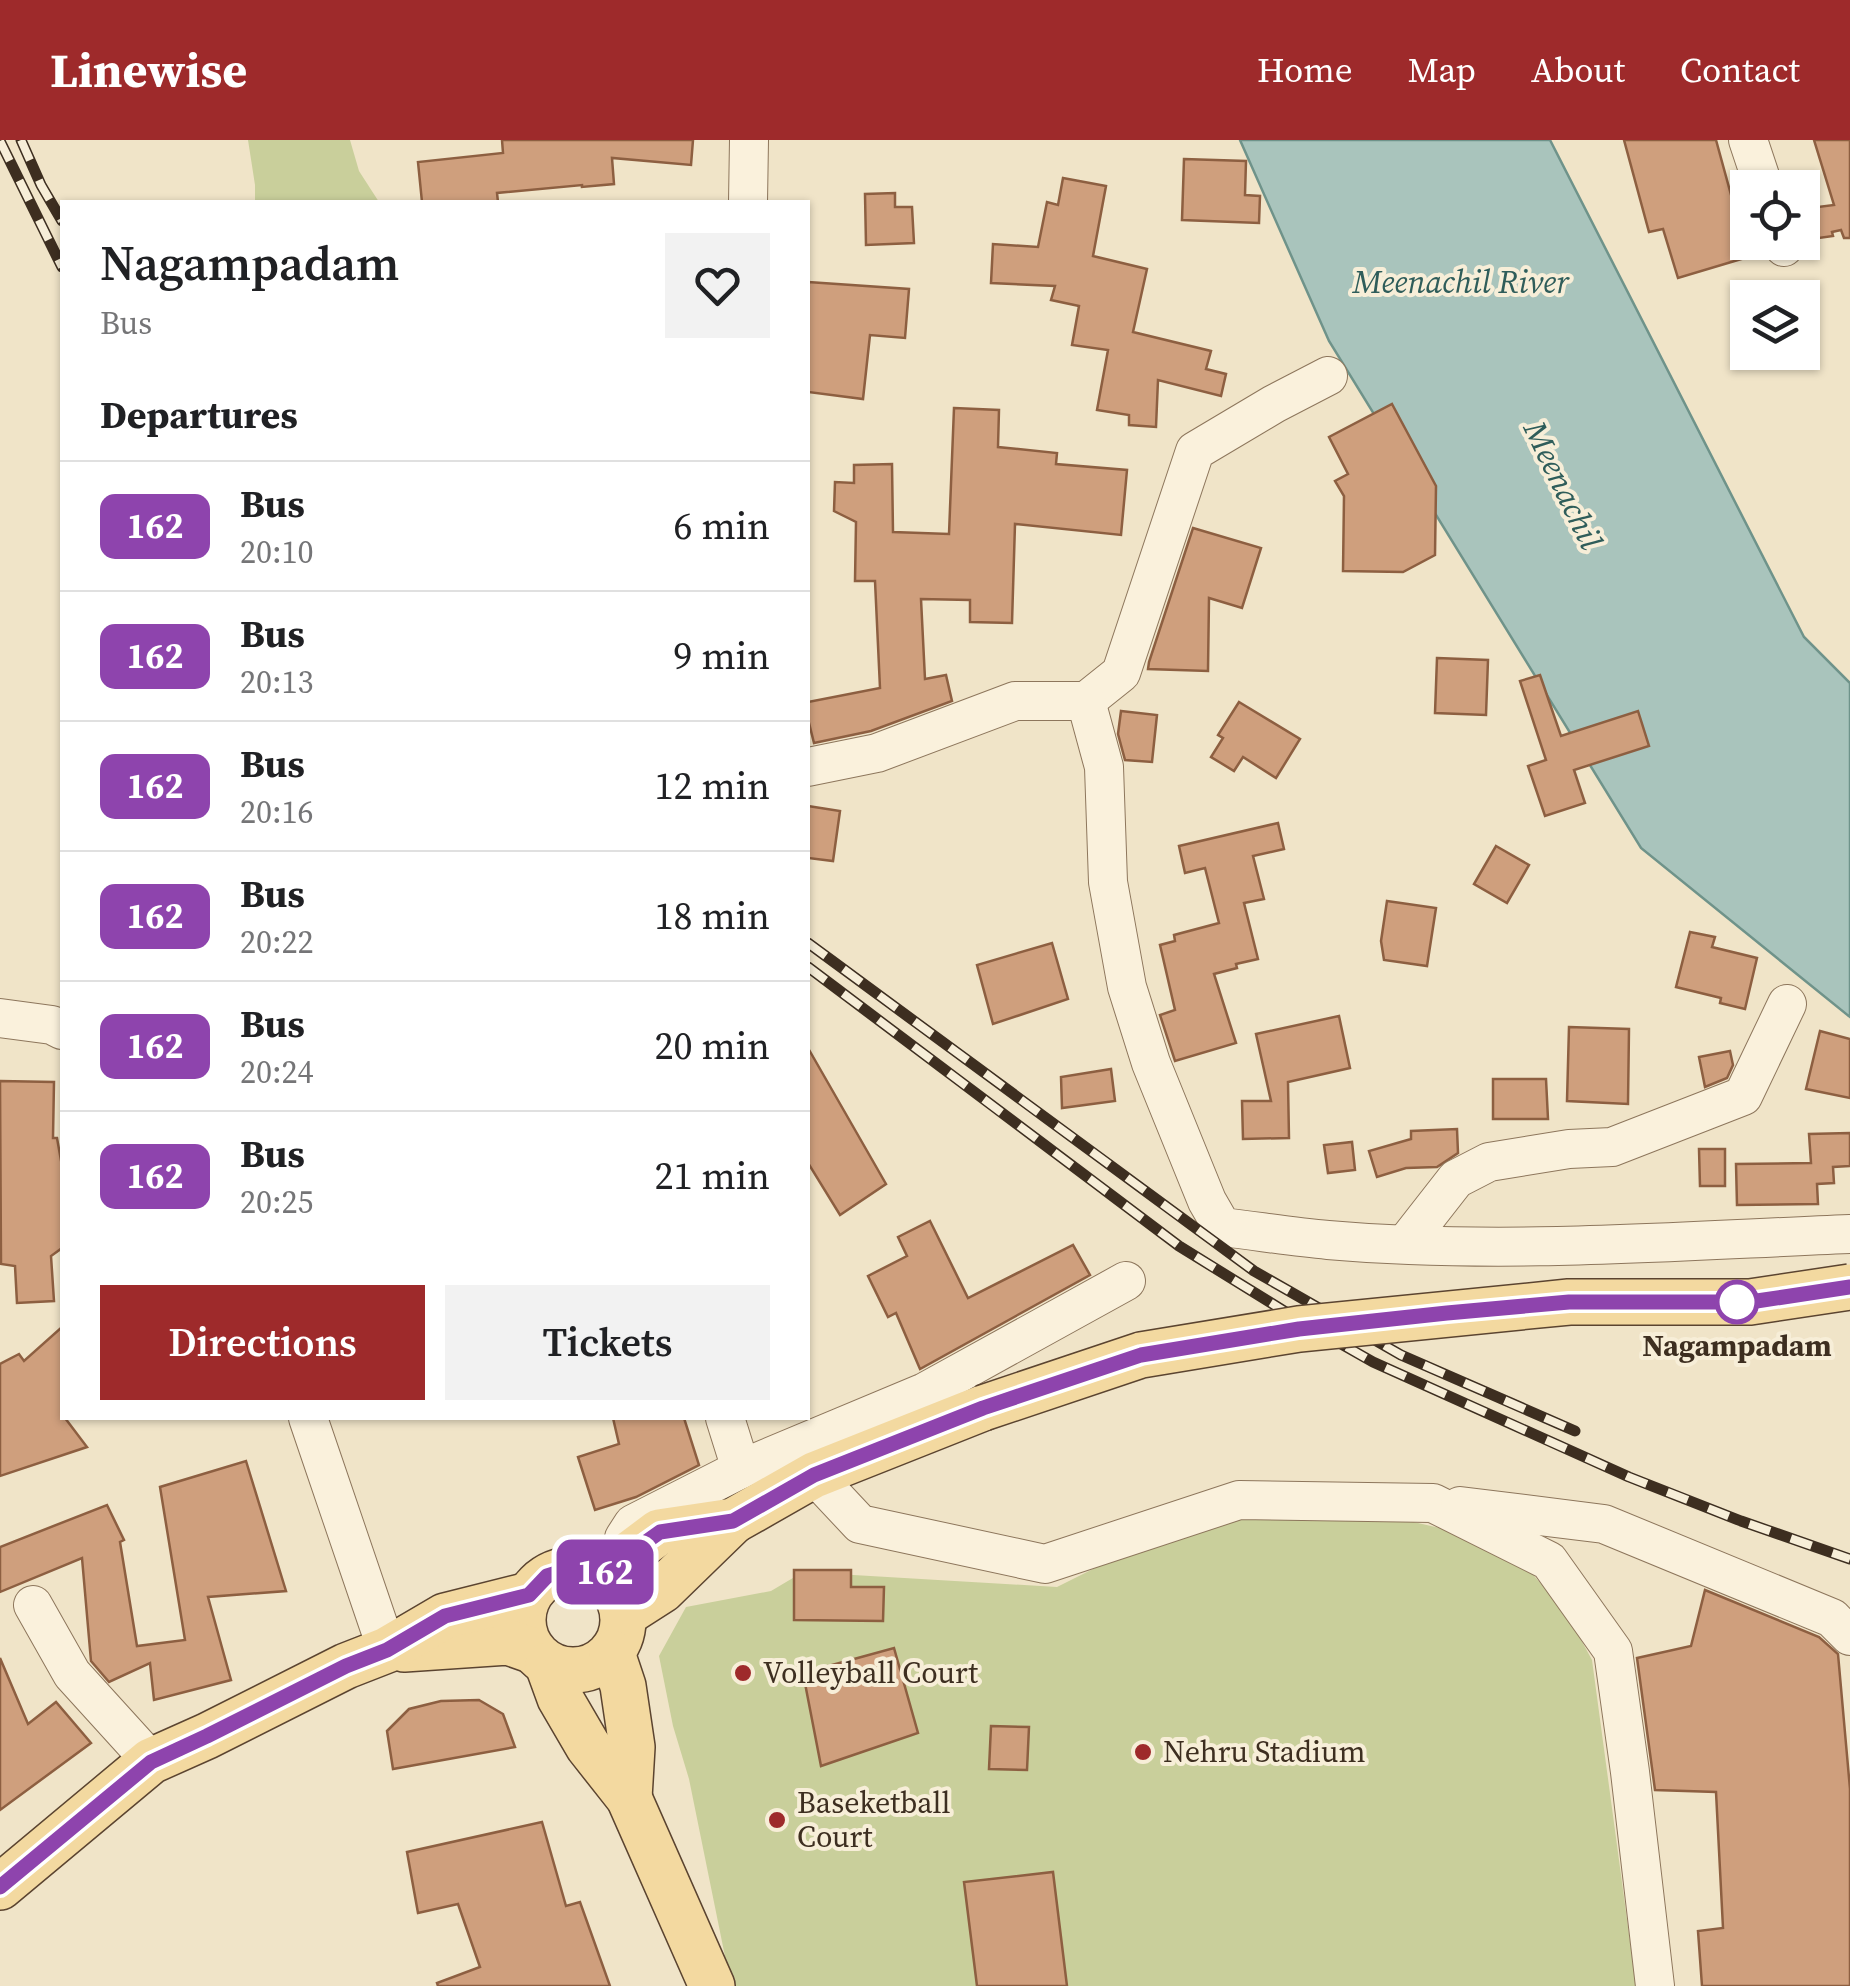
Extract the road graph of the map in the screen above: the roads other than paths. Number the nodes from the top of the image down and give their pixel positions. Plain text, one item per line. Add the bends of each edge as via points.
1 (750, 140) edge
2 (1748, 140) edge
3 (1758, 170) edge
4 (748, 200) edge
5 (1328, 376) dead end
6 (1086, 701) junction
7 (810, 767) edge
8 (1787, 1004) dead end
9 (0, 1018) edge
10 (60, 1029) edge
11 (1850, 1234) edge
12 (1406, 1243) junction
13 (1126, 1281) dead end
14 (1850, 1287) edge
15 (309, 1420) edge
16 (727, 1420) edge
17 (741, 1469) junction
18 (814, 1475) junction
19 (1433, 1503) junction
20 (733, 1521) junction
21 (598, 1576) junction
22 (529, 1595) junction
23 (33, 1605) dead end
24 (618, 1634) junction
25 (1850, 1636) edge
26 (387, 1650) junction
27 (540, 1657) junction
28 (151, 1762) junction
29 (629, 1798) junction
30 (0, 1887) edge
31 (712, 1986) edge
32 (1655, 1986) edge

1 - 4 street
2 - 3 street
5 - 6 street via 1195,451 1120,673
6 - 7 street via 1015,701 877,752
6 - 12 street via 1104,767 1108,882 1127,987 1151,1063 1222,1226
8 - 12 street via 1743,1096 1612,1147 1489,1162 1456,1179
9 - 10 street
11 - 12 street via 1557,1246
13 - 17 street via 926,1392
14 - 18 main road, bridge via 1750,1302 1569,1302 1299,1329 1141,1355
15 - 26 street
16 - 17 street
17 - 21 street via 633,1524
18 - 19 street via 860,1524 1046,1564 1239,1500
18 - 20 main road
19 - 25 street via 1604,1524 1832,1618
19 - 32 street via 1549,1561 1613,1651
20 - 21 main road via 660,1532
20 - 24 main road
21 - 22 main road via 560,1572
21 - 24 main road via 620,1600
22 - 26 main road via 445,1616
22 - 27 main road via 524,1636
23 - 28 street via 72,1674
24 - 27 main road via 598,1664 582,1670 565,1670
24 - 29 main road via 632,1747
26 - 27 main road via 508,1642
26 - 28 main road
27 - 29 main road via 588,1746
28 - 30 main road
29 - 31 main road

